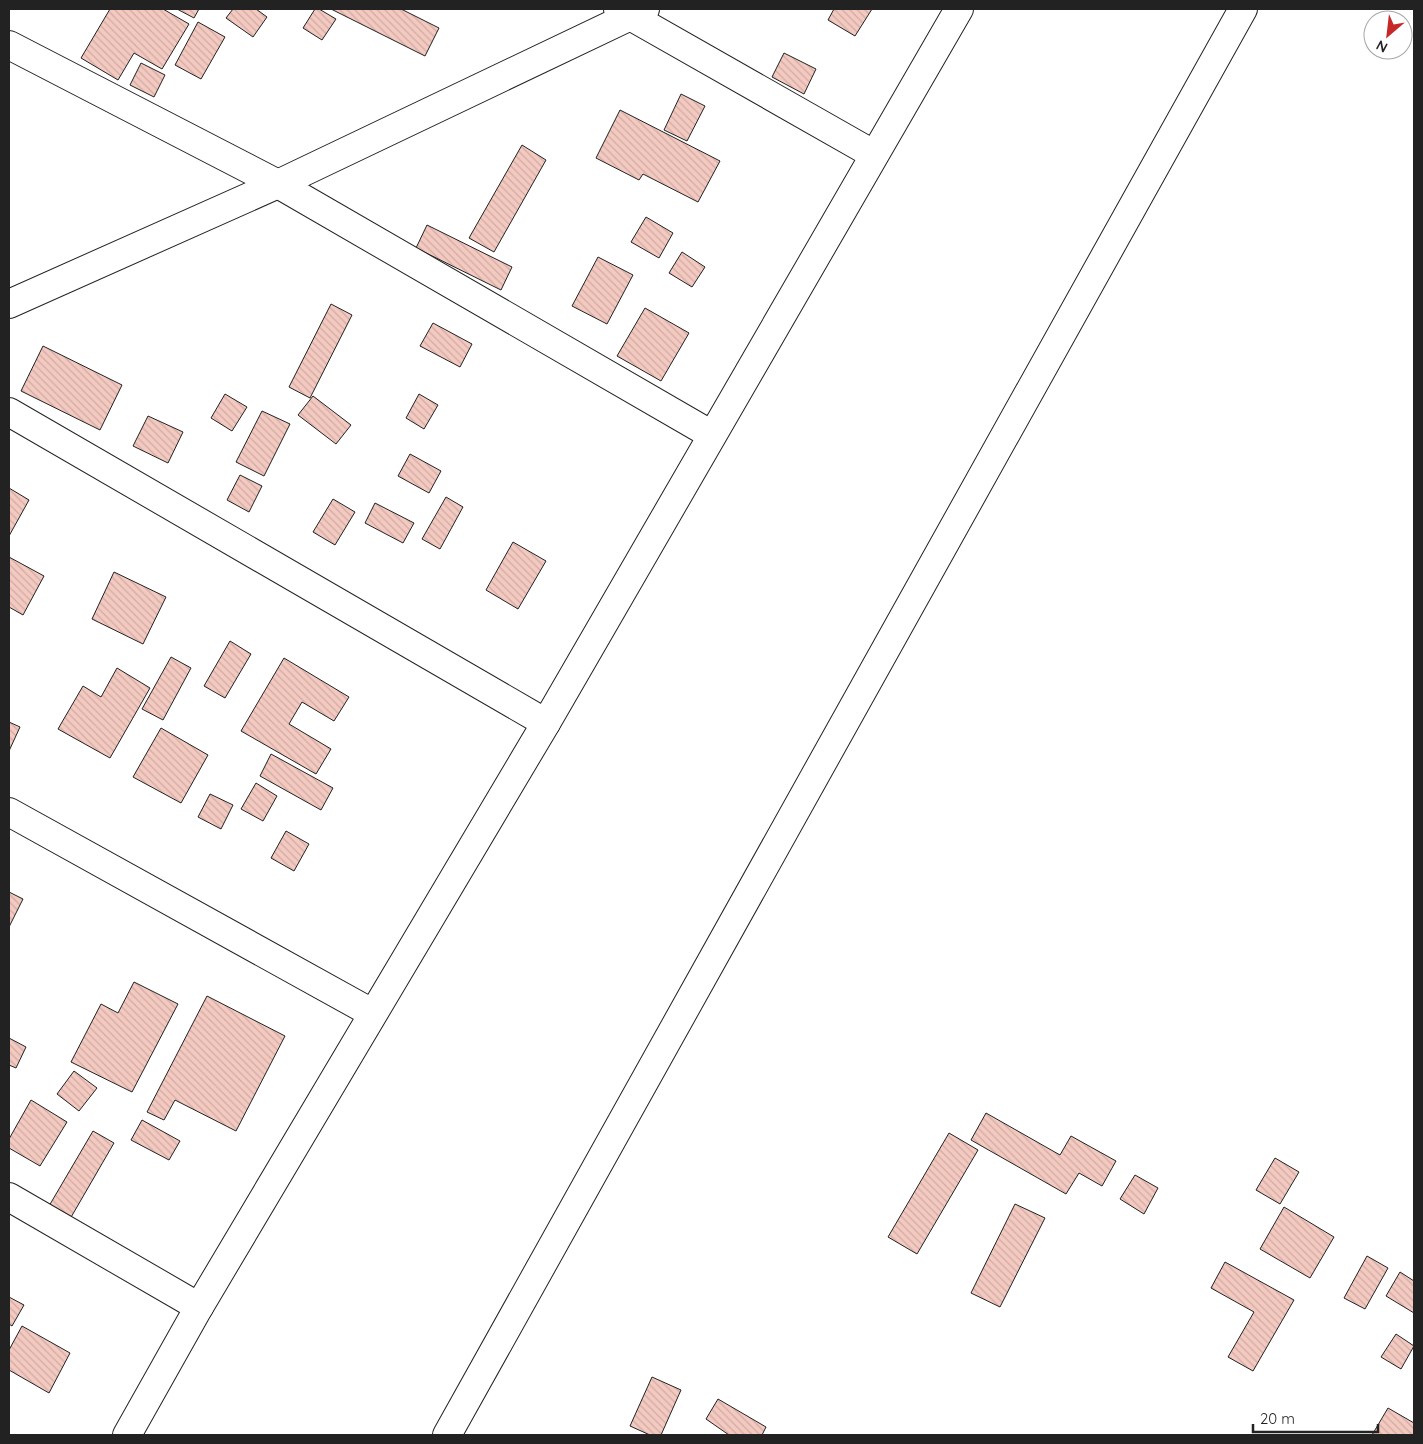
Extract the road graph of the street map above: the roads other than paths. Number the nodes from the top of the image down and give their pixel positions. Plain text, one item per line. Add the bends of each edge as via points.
1 (959, 9) edge
2 (1243, 9) edge
3 (631, 11) edge
4 (9, 45) edge
5 (873, 154) junction
6 (278, 184) junction
7 (9, 304) edge
8 (9, 412) edge
9 (712, 435) junction
10 (546, 723) junction
11 (9, 812) edge
12 (372, 1013) junction
13 (9, 1197) edge
14 (199, 1306) junction
15 (127, 1435) edge
16 (447, 1435) edge

1 - 5 street
2 - 16 street
3 - 5 street
3 - 6 street
4 - 6 street
5 - 9 street
6 - 7 street
6 - 9 street
8 - 10 street
9 - 10 street
10 - 12 street
11 - 12 street
12 - 14 street
13 - 14 street
14 - 15 street

